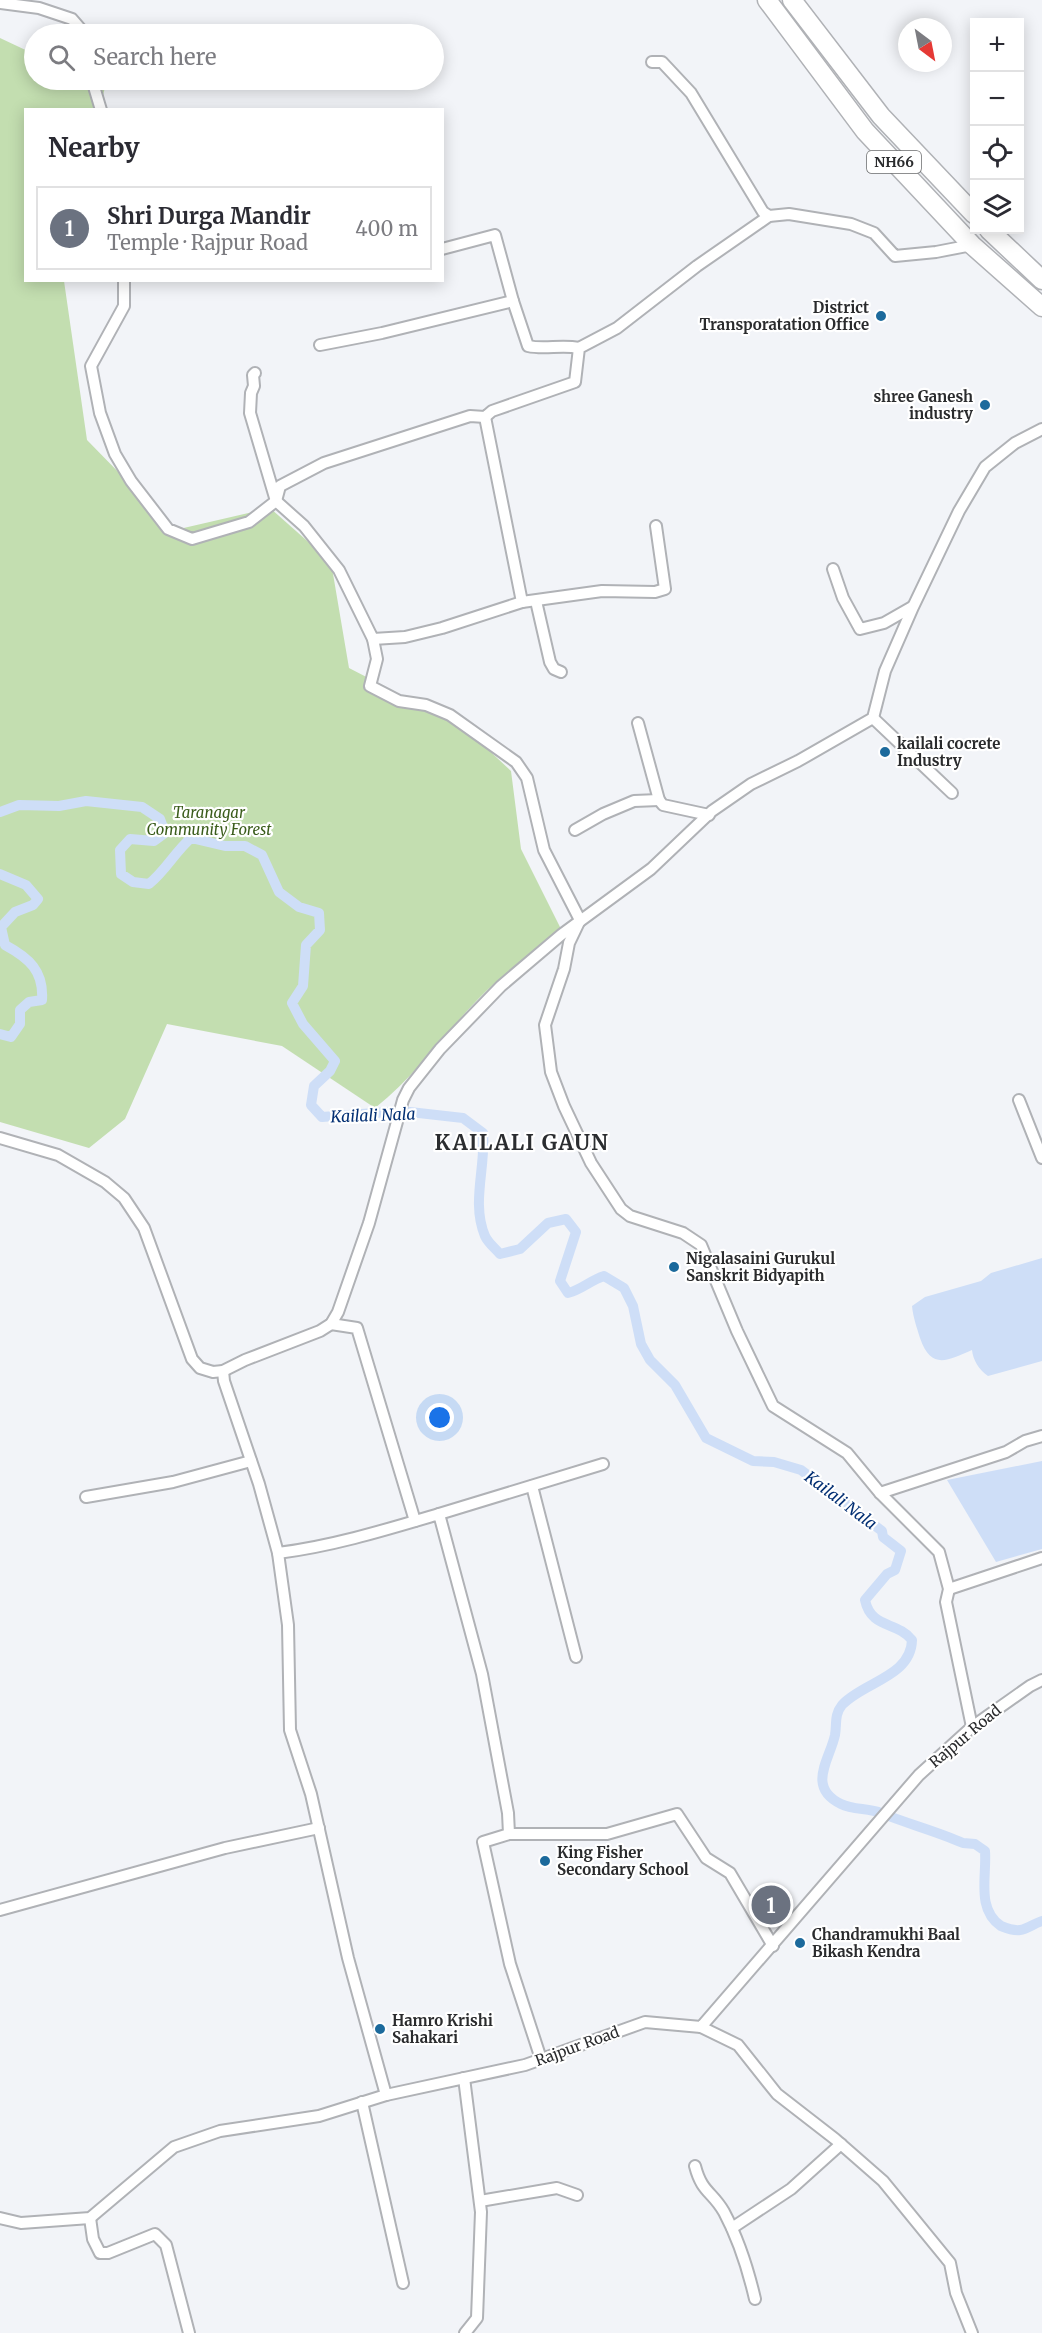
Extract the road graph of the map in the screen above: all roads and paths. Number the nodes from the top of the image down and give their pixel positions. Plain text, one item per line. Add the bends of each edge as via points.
1 (767, 0) edge
2 (792, 0) edge
3 (0, 3) edge
4 (77, 24) edge
5 (652, 62) dead end
6 (95, 90) edge
7 (100, 108) edge
8 (970, 209) edge
9 (769, 216) junction
10 (993, 234) edge
11 (972, 245) junction
12 (444, 248) edge
13 (1042, 280) edge
14 (124, 282) edge
15 (513, 301) junction
16 (1042, 307) edge
17 (320, 345) dead end
18 (579, 348) junction
19 (255, 373) dead end
20 (485, 417) junction
21 (1042, 429) edge
22 (276, 501) junction
23 (656, 526) dead end
24 (833, 569) dead end
25 (522, 602) junction
26 (536, 602) junction
27 (913, 607) junction
28 (373, 639) junction
29 (561, 672) dead end
30 (873, 718) junction
31 (638, 723) dead end
32 (952, 793) dead end
33 (659, 800) junction
34 (709, 815) junction
35 (575, 830) dead end
36 (580, 920) junction
37 (1019, 1100) dead end
38 (0, 1138) edge
39 (1042, 1158) edge
40 (331, 1324) junction
41 (223, 1371) junction
42 (1042, 1436) edge
43 (251, 1461) junction
44 (603, 1464) dead end
45 (532, 1486) junction
46 (880, 1493) junction
47 (86, 1497) dead end
48 (438, 1514) junction
49 (415, 1521) junction
50 (278, 1553) junction
51 (1042, 1558) edge
52 (949, 1589) junction
53 (576, 1657) dead end
54 (1042, 1680) edge
55 (972, 1727) junction
56 (319, 1828) junction
57 (509, 1834) junction
58 (0, 1910) edge
59 (773, 1946) junction
60 (701, 2027) junction
61 (541, 2059) junction
62 (464, 2078) junction
63 (386, 2095) junction
64 (362, 2102) junction
65 (841, 2144) junction
66 (695, 2166) dead end
67 (577, 2195) dead end
68 (480, 2201) junction
69 (0, 2218) edge
70 (90, 2218) junction
71 (732, 2228) junction
72 (403, 2283) dead end
73 (755, 2299) dead end
74 (189, 2333) edge
75 (465, 2333) edge
76 (972, 2333) edge

1 - 11 highway, NH66 via 865,131
2 - 8 highway, NH66 via 881,116
3 - 4 street via 39,8
5 - 9 street via 662,62 691,93
6 - 7 street
9 - 11 street via 789,214 850,224 874,233 895,256
9 - 18 street via 618,328
10 - 13 highway
11 - 16 highway, NH66
12 - 15 street via 495,235
14 - 22 street via 124,306 91,366 100,413 115,454 131,481 168,529 192,539 249,522
15 - 17 street
15 - 18 street via 528,346
18 - 20 street via 575,382 492,411
19 - 22 street via 250,413
20 - 22 street via 470,416 324,464 280,486
20 - 25 street
21 - 27 street via 1015,443 985,468 958,512
22 - 28 street via 304,526 339,570
23 - 26 street via 665,589 602,591
24 - 27 street via 860,629 884,623
25 - 26 street
25 - 28 street via 442,628 405,637
26 - 29 street via 550,662
27 - 30 street via 885,671
28 - 36 street via 377,659 370,686 399,701 426,705 450,715 516,762 527,778 544,850
30 - 32 street
30 - 34 street via 751,784
31 - 33 street
33 - 34 street via 663,805
33 - 35 street via 634,801
34 - 36 street via 651,869
36 - 40 street via 501,986 440,1049 409,1088 369,1223
36 - 46 street via 544,1025 551,1072 591,1163 621,1209 630,1216 683,1233 701,1245 773,1406 847,1453
37 - 39 street
38 - 41 street via 58,1155 105,1182 124,1198 144,1228 192,1359 200,1368
40 - 41 street
40 - 49 street via 357,1328
41 - 43 street
42 - 46 street via 1006,1452
43 - 47 street via 172,1482
43 - 50 street
44 - 45 street
45 - 48 street
45 - 53 street
46 - 52 street via 939,1552
48 - 49 street
48 - 57 street via 482,1674
49 - 50 street via 351,1540
50 - 56 street via 288,1624 290,1730
51 - 52 street
52 - 55 street via 946,1602
54 - 55 street, Rajpur Road
55 - 59 street, Rajpur Road via 919,1775
56 - 58 street via 225,1848
56 - 63 street via 348,1958
57 - 59 street via 607,1834 677,1814 706,1858 730,1873
57 - 61 street via 483,1842 510,1964
59 - 60 street, Rajpur Road
60 - 61 street, Rajpur Road via 645,2022
60 - 65 street via 738,2045 777,2094
61 - 62 street, Rajpur Road
62 - 63 street, Rajpur Road
62 - 68 street
63 - 64 street, Rajpur Road
64 - 70 street, Rajpur Road via 319,2116 220,2131 174,2147
64 - 72 street
65 - 71 street via 791,2189
65 - 76 street via 883,2181 950,2263 956,2293
66 - 71 street via 704,2190 718,2203
67 - 68 street via 558,2188
68 - 75 street via 477,2318
69 - 70 street via 21,2223
70 - 74 street via 100,2253 155,2234 166,2245
71 - 73 street

